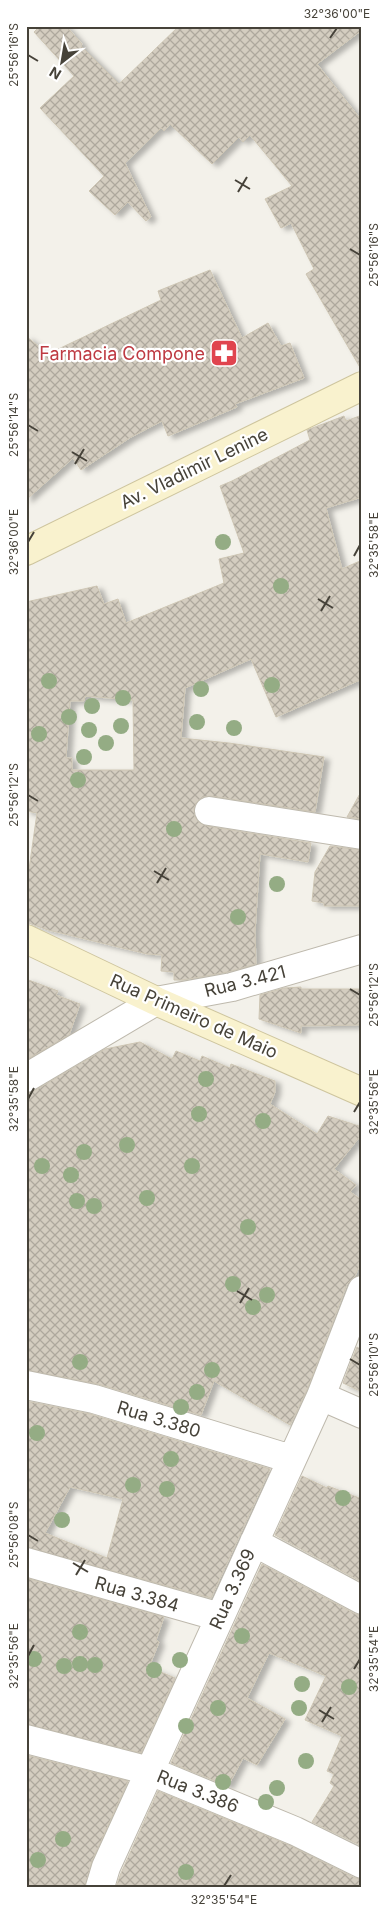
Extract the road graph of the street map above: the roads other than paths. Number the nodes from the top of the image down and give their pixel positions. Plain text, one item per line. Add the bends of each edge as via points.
1 (362, 386) edge
2 (26, 551) edge
3 (209, 810) dead end
4 (362, 835) edge
5 (26, 939) edge
6 (362, 948) edge
7 (156, 1001) junction
8 (26, 1078) edge
9 (362, 1092) edge
10 (362, 1290) edge
11 (26, 1385) edge
12 (321, 1396) junction
13 (362, 1414) edge
14 (291, 1459) junction
15 (254, 1542) junction
16 (26, 1562) edge
17 (362, 1600) edge
18 (220, 1617) junction
19 (26, 1739) edge
20 (150, 1771) junction
21 (362, 1864) edge
22 (100, 1887) edge

1 - 2 main road, Av. Vladimir Lenine
3 - 4 street
5 - 7 main road, Rua Primeiro de Maio
6 - 7 street, Rua 3.421 via 232,987
7 - 8 street, Rua 3.421
7 - 9 main road, Rua Primeiro de Maio
10 - 12 street, Rua 3.369
11 - 14 street, Rua 3.380 via 94,1399
12 - 13 street
12 - 14 street, Rua 3.369
14 - 15 street, Rua 3.369
15 - 17 street
15 - 18 street, Rua 3.369
16 - 18 street, Rua 3.384
18 - 20 street, Rua 3.369
19 - 20 street, Rua 3.386
20 - 21 street, Rua 3.386 via 295,1830
20 - 22 street, Rua 3.369

